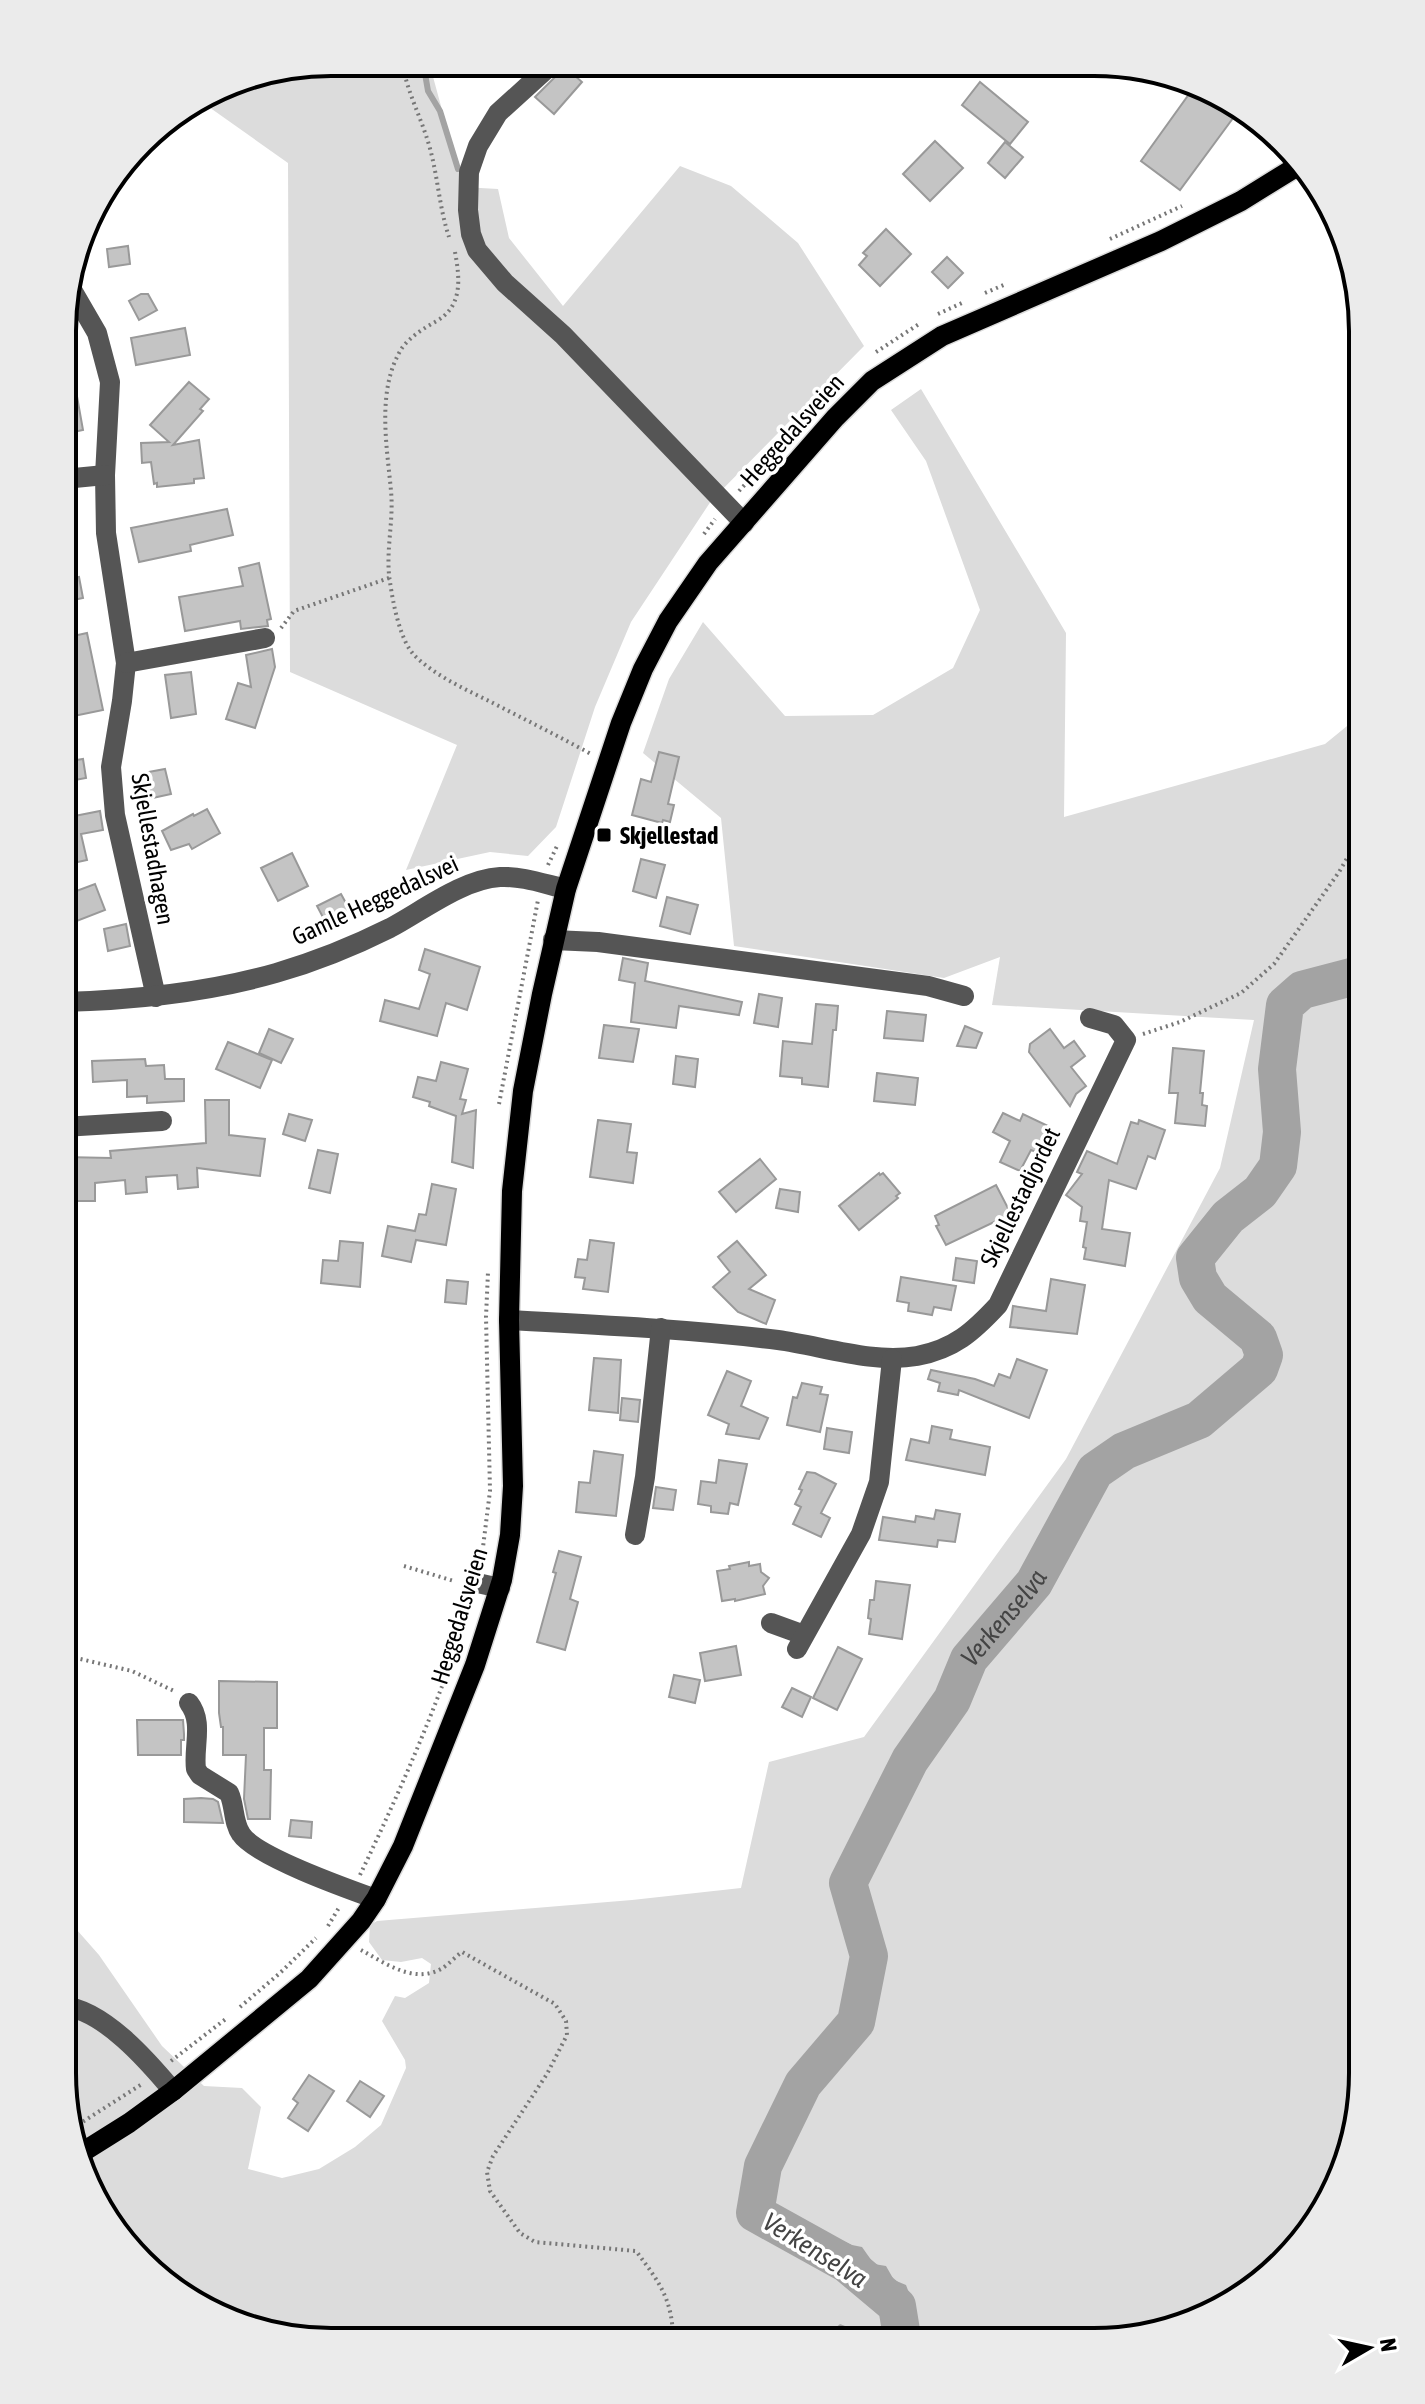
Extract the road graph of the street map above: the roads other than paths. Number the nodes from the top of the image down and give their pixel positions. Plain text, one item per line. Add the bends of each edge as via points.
1 (539, 76) edge
2 (1291, 170) edge
3 (78, 300) edge
4 (105, 475) junction
5 (76, 478) edge
6 (744, 523) junction
7 (265, 638) road end
8 (126, 663) junction
9 (566, 889) junction
10 (553, 940) junction
11 (964, 996) dead end
12 (156, 997) junction
13 (76, 1001) edge
14 (1090, 1018) dead end
15 (162, 1121) dead end
16 (76, 1126) edge
17 (509, 1320) junction
18 (661, 1328) junction
19 (892, 1359) junction
20 (635, 1535) dead end
21 (475, 1582) road end
22 (500, 1588) junction
23 (771, 1623) dead end
24 (189, 1703) road end
25 (376, 1899) junction
26 (76, 2008) edge
27 (173, 2091) junction
28 (88, 2149) edge

1 - 6 street via 498,113 478,146 469,172 474,244 505,283 563,335
2 - 6 main road, Heggedalsveien via 1161,241 942,336 903,359 835,418
3 - 4 street, Skjellestadhagen via 97,333 110,382
4 - 5 street
4 - 8 street, Skjellestadhagen via 106,533
6 - 9 main road, Heggedalsveien via 708,563 643,669
7 - 8 street
8 - 12 street, Skjellestadhagen via 111,767 115,815
9 - 10 main road, Heggedalsveien
9 - 12 street, Gamle Heggedalsvei via 523,878 484,879 340,951 276,973
10 - 11 street via 912,983
10 - 17 main road, Heggedalsveien via 523,1091 513,1177
12 - 13 street, Gamle Heggedalsvei
14 - 19 street, Skjellestadjordet via 1114,1025 1126,1040 998,1305 961,1340
15 - 16 street
17 - 18 street, Skjellestadjordet
17 - 22 main road, Heggedalsveien via 513,1486
18 - 19 street, Skjellestadjordet
18 - 20 street
19 - 23 street via 879,1482 861,1534 801,1642
21 - 22 street
22 - 25 main road, Heggedalsveien via 403,1846
24 - 25 street via 197,1722 196,1769 229,1793 238,1831 246,1840
25 - 27 main road, Heggedalsveien via 309,1979
26 - 27 street via 105,2022
27 - 28 main road, Heggedalsveien

